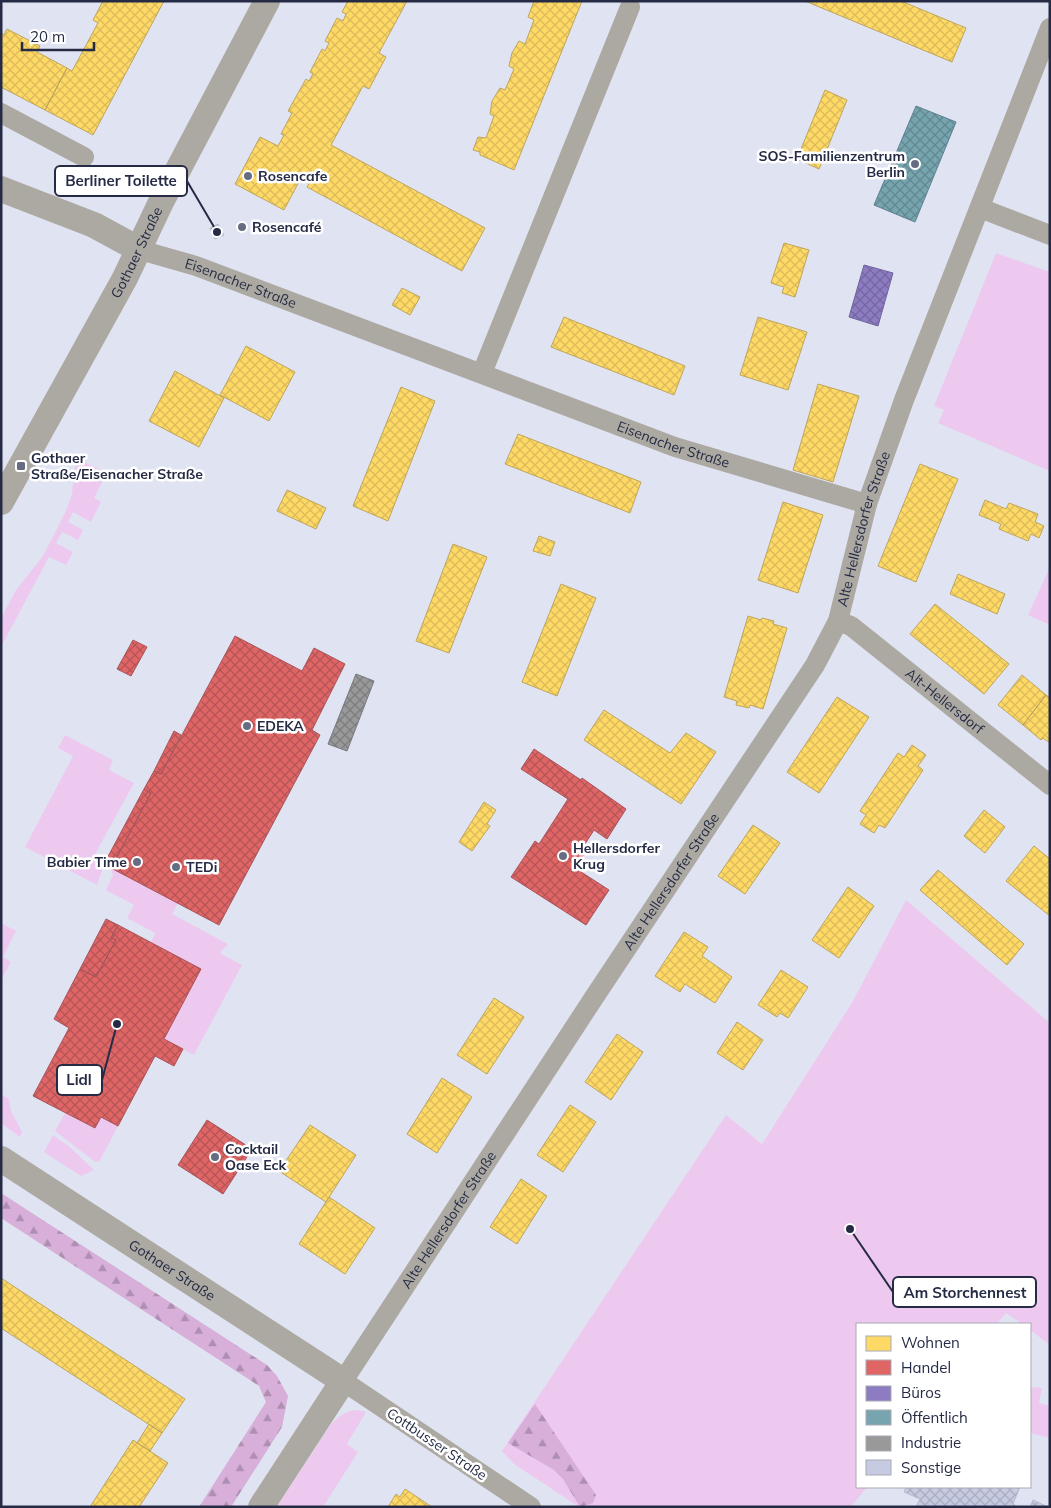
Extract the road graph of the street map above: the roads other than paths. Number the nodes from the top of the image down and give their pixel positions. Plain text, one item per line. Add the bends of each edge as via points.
1 (267, 1) edge
2 (630, 7) dead end
3 (1050, 28) edge
4 (1, 113) edge
5 (84, 157) dead end
6 (1, 189) edge
7 (980, 208) junction
8 (1050, 235) edge
9 (140, 250) junction
10 (482, 373) junction
11 (1, 502) edge
12 (867, 504) junction
13 (838, 621) junction
14 (1050, 785) edge
15 (1, 1159) edge
16 (343, 1382) junction
17 (261, 1507) edge
18 (531, 1507) edge

1 - 9 street, Gothaer Straße via 161,202
2 - 10 street
3 - 7 street, Alte Hellersdorfer Straße
4 - 5 street
6 - 9 street, Eisenacher Straße via 94,225
7 - 8 street
7 - 12 street, Alte Hellersdorfer Straße
9 - 10 street, Eisenacher Straße via 196,266
9 - 11 street, Gothaer Straße
10 - 12 street, Eisenacher Straße via 675,447
12 - 13 street, Alte Hellersdorfer Straße
13 - 14 street, Alt-Hellersdorf via 851,626
13 - 16 street, Alte Hellersdorfer Straße via 815,665
15 - 16 street, Gothaer Straße
16 - 17 street, Alte Hellersdorfer Straße
16 - 18 street, Cottbusser Straße

